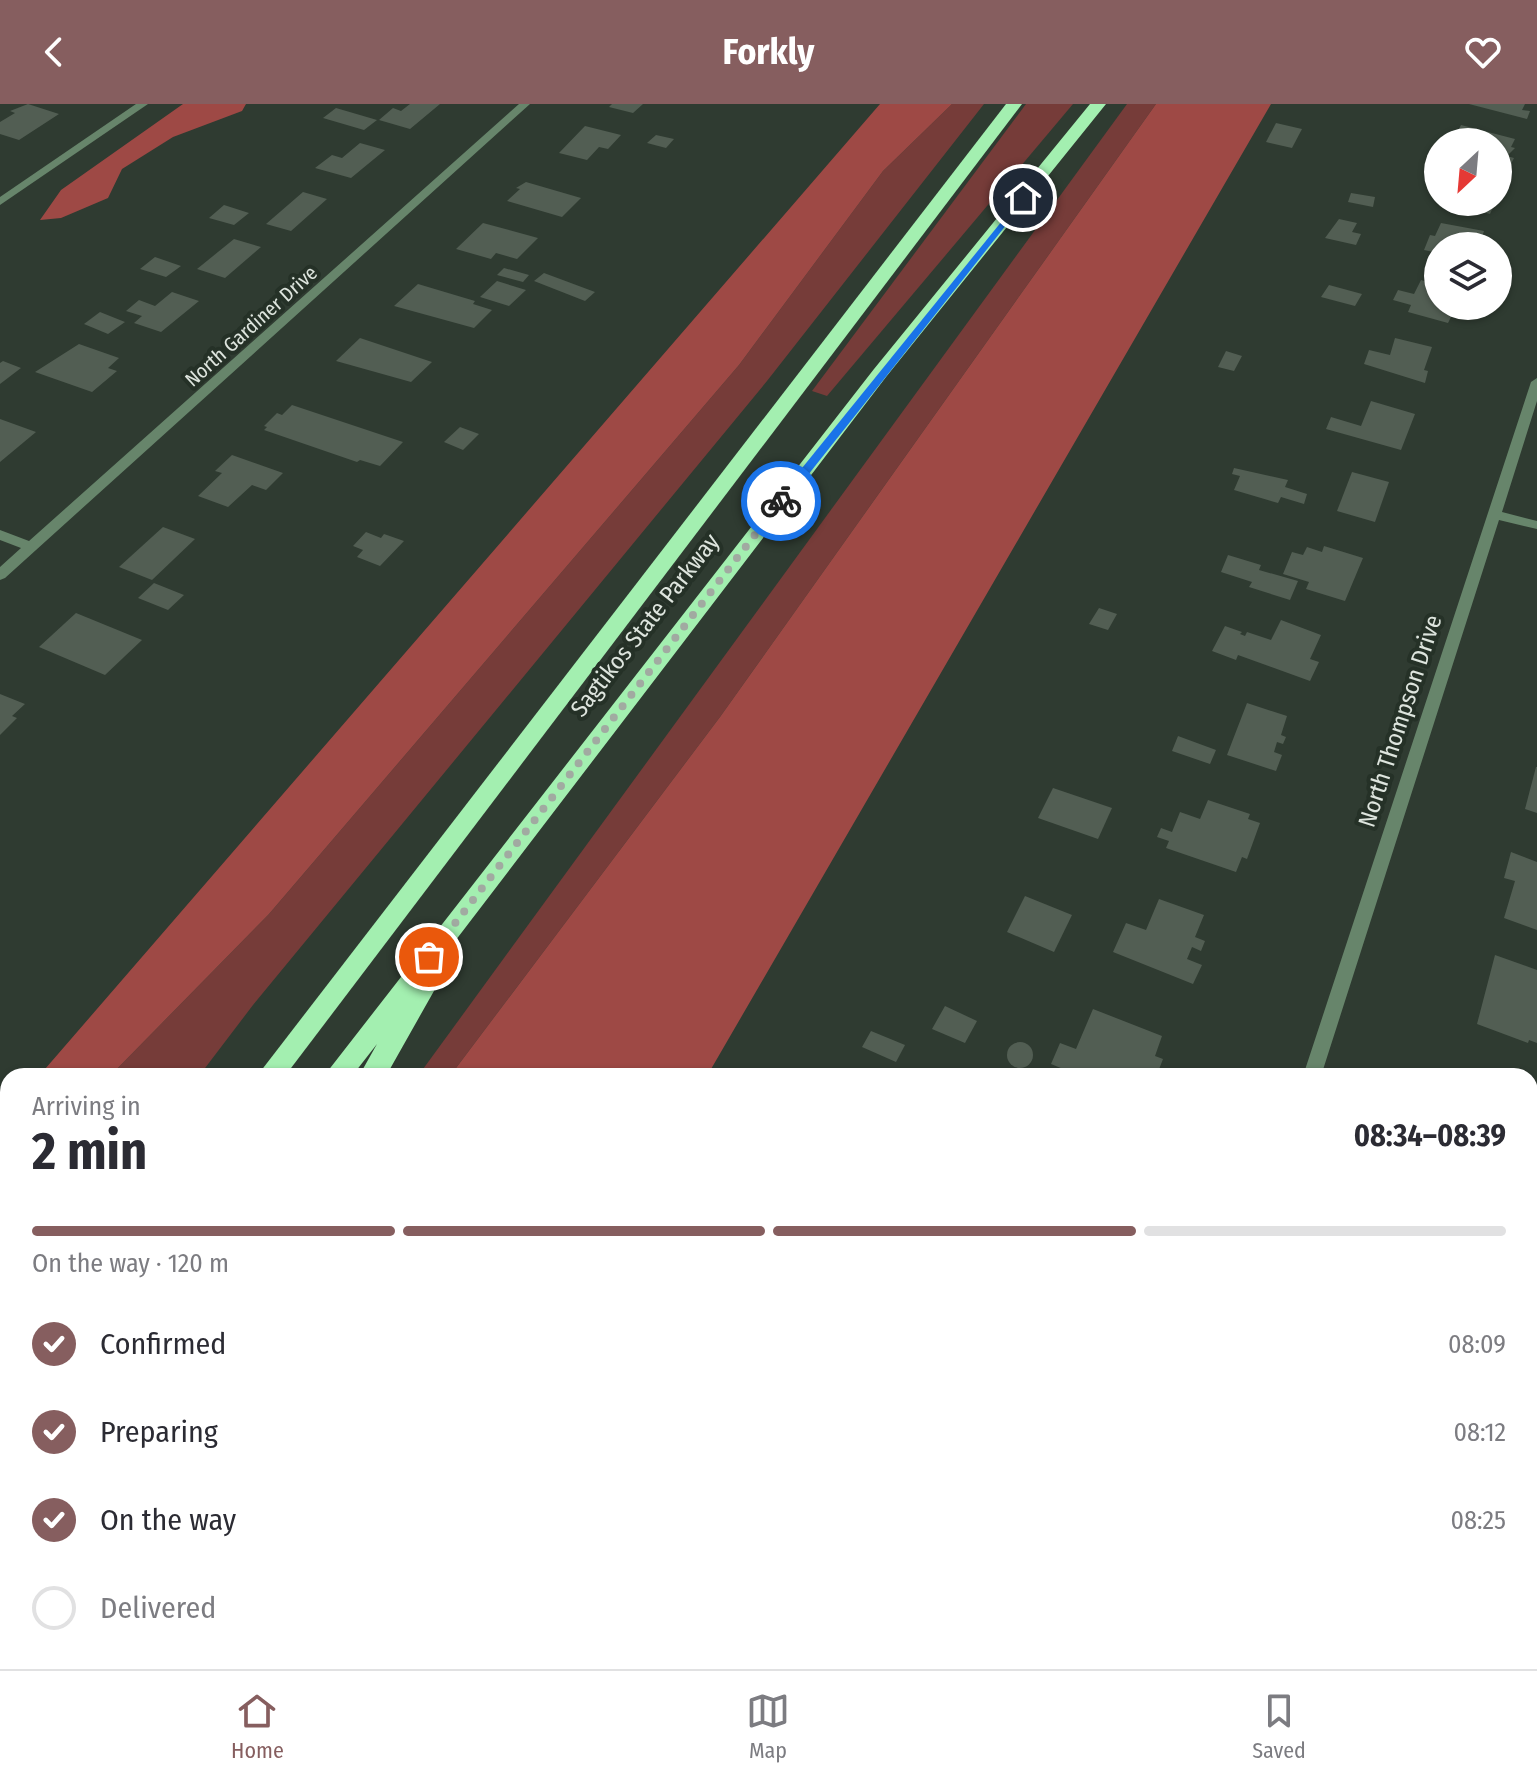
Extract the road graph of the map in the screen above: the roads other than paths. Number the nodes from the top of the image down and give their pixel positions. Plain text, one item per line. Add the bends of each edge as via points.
1 (143, 104) edge
2 (525, 104) edge
3 (1014, 104) edge
4 (1098, 104) edge
5 (0, 202) edge
6 (1537, 382) edge
7 (1494, 514) junction
8 (1537, 525) edge
9 (0, 535) edge
10 (31, 547) junction
11 (0, 575) edge
12 (484, 885) junction
13 (276, 1068) edge
14 (343, 1068) edge
15 (377, 1068) edge
16 (1315, 1068) edge

1 - 5 street
2 - 10 street, North Gardiner Drive
3 - 13 highway, Sagtikos State Parkway
4 - 12 highway, Sagtikos State Parkway via 870,386
6 - 7 street, North Thompson Drive
7 - 8 street
7 - 16 street, North Thompson Drive
9 - 10 street
10 - 11 street, North Gardiner Drive
12 - 14 highway, Sagtikos State Parkway
12 - 15 highway

